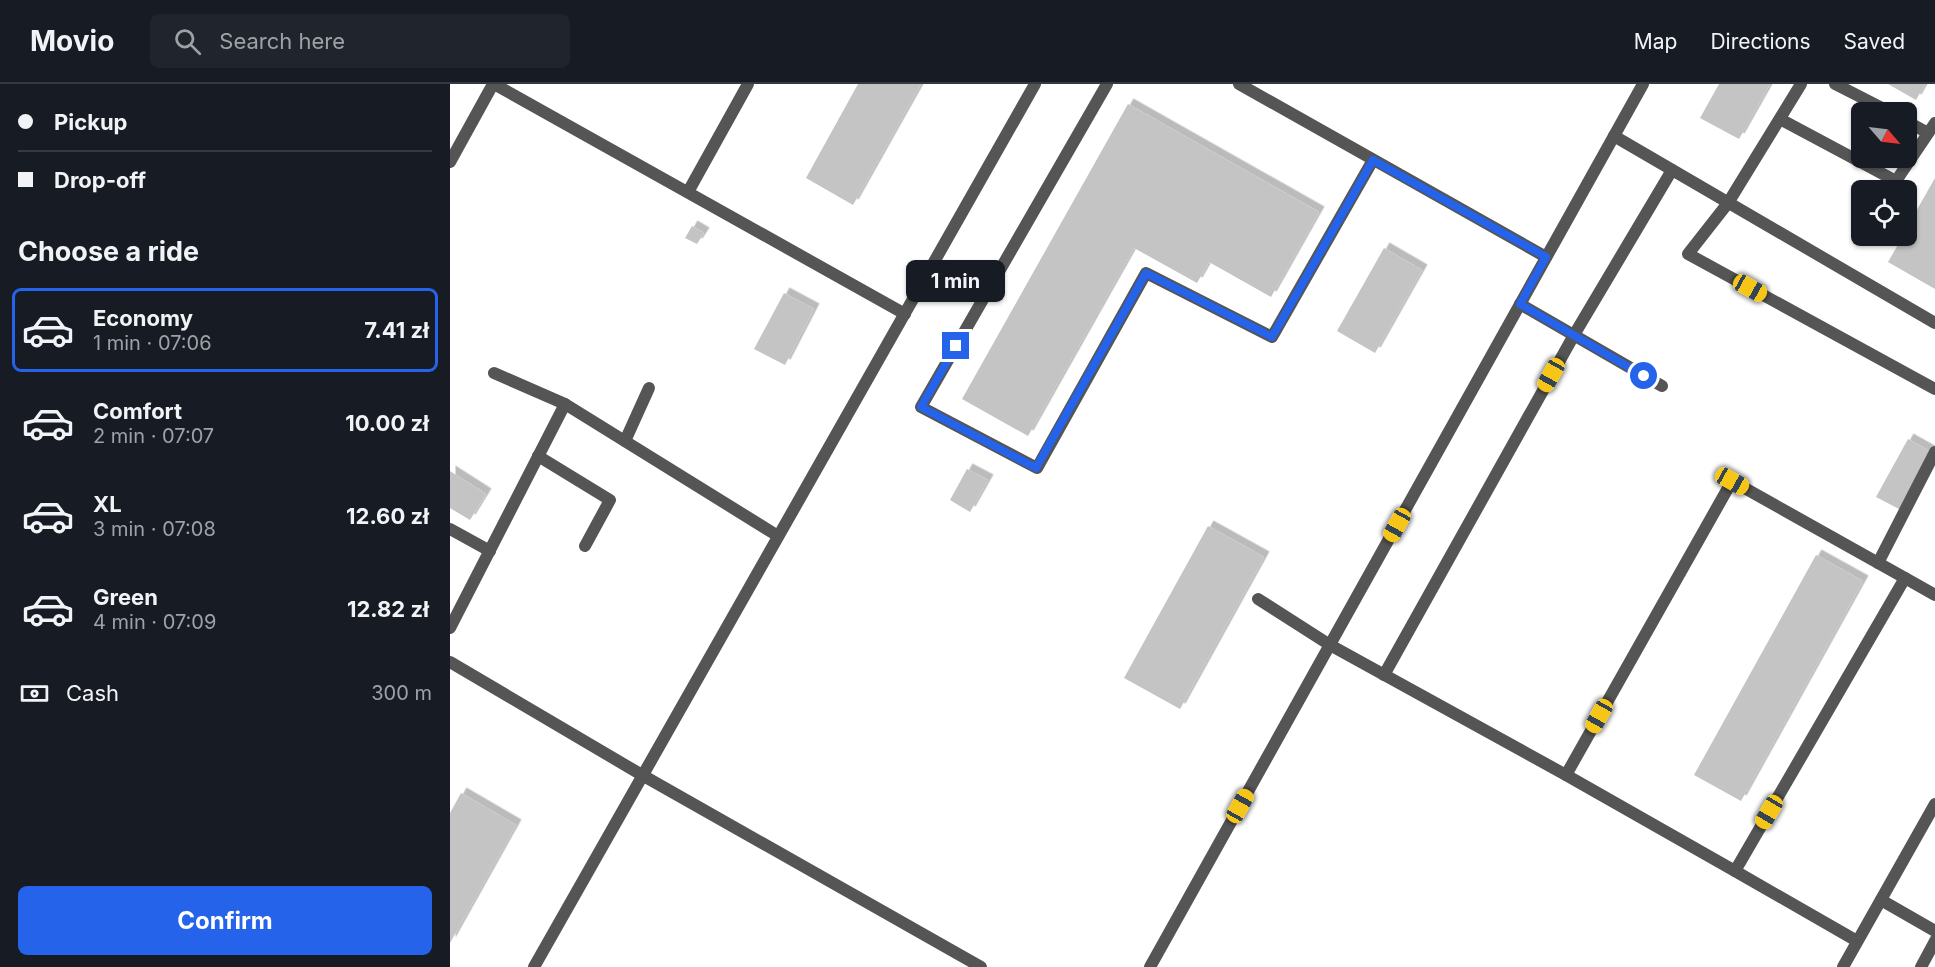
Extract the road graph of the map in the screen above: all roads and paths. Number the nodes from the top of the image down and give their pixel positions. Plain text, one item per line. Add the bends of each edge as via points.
1 (494, 84) edge
2 (748, 84) edge
3 (1035, 84) edge
4 (1107, 84) edge
5 (1239, 84) edge
6 (1643, 84) edge
7 (1802, 84) edge
8 (1835, 84) edge
9 (1870, 102) edge
10 (1780, 119) junction
11 (1917, 124) edge
12 (1932, 128) edge
13 (1614, 136) junction
14 (1373, 160) junction
15 (450, 162) edge
16 (1672, 170) junction
17 (688, 192) junction
18 (1728, 203) junction
19 (1546, 257) junction
20 (1520, 304) junction
21 (905, 314) junction
22 (1935, 323) edge
23 (1574, 335) junction
24 (494, 373) dead end
25 (1662, 386) dead end
26 (649, 388) dead end
27 (1935, 390) edge
28 (565, 404) junction
29 (625, 441) junction
30 (1935, 452) edge
31 (538, 456) junction
32 (450, 529) edge
33 (778, 536) junction
34 (585, 546) dead end
35 (490, 551) junction
36 (1878, 563) junction
37 (1905, 578) junction
38 (1935, 595) edge
39 (1258, 599) dead end
40 (450, 628) edge
41 (1330, 645) junction
42 (450, 662) edge
43 (1384, 675) junction
44 (1566, 775) junction
45 (642, 776) junction
46 (1935, 804) edge
47 (1735, 871) junction
48 (1881, 900) junction
49 (1935, 931) edge
50 (1857, 941) junction
51 (1935, 941) edge
52 (534, 967) edge
53 (981, 967) edge
54 (1150, 967) edge
55 (1843, 967) edge
56 (1921, 967) edge

1 - 15 lane
1 - 17 lane
2 - 17 lane
3 - 21 lane
4 - 14 lane via 921,407 1036,468 1146,273 1272,337
5 - 14 lane
6 - 13 lane
7 - 10 lane
8 - 9 lane
10 - 12 lane via 1896,181
10 - 18 lane
11 - 12 lane
13 - 16 lane
13 - 19 lane
14 - 19 lane
16 - 18 lane
16 - 23 lane
17 - 21 lane
18 - 22 lane
18 - 27 lane via 1688,254
19 - 20 lane
20 - 23 lane
20 - 41 lane
21 - 33 lane
23 - 25 lane
23 - 43 lane
24 - 28 lane
26 - 29 lane
28 - 29 lane
28 - 31 lane
29 - 33 lane
30 - 36 lane
31 - 34 lane via 610,500
31 - 35 lane
32 - 35 lane
33 - 45 lane
35 - 40 lane
36 - 37 lane
36 - 44 lane via 1732,481
37 - 38 lane
37 - 47 lane
39 - 41 lane
41 - 43 lane
41 - 54 lane
42 - 45 lane
43 - 44 lane
44 - 47 lane
45 - 52 lane
45 - 53 lane
46 - 48 lane
47 - 50 lane
48 - 49 lane
48 - 50 lane
50 - 55 lane
51 - 56 lane

